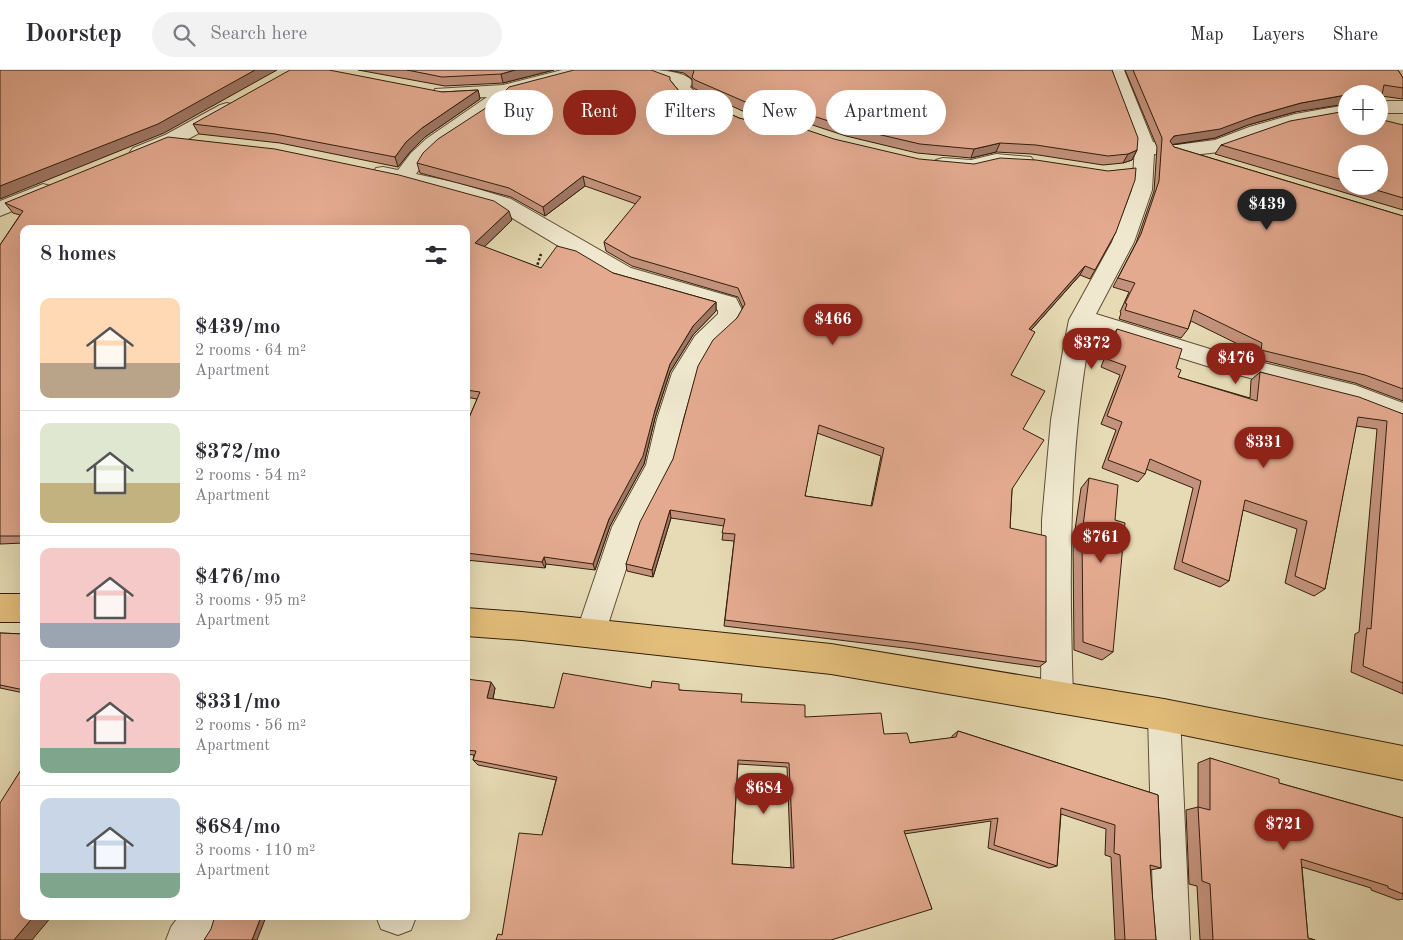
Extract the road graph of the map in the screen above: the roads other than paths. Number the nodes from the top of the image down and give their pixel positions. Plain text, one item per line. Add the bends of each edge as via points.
1 (583, 70) edge
2 (652, 70) edge
3 (1115, 70) edge
4 (428, 90) edge
5 (507, 90) edge
6 (485, 92) edge
7 (244, 97) edge
8 (1388, 107) edge
9 (1403, 107) edge
10 (485, 108) edge
11 (1338, 112) edge
12 (738, 118) edge
13 (172, 139) junction
14 (211, 144) edge
15 (1176, 151) junction
16 (126, 158) edge
17 (1138, 161) junction
18 (927, 162) edge
19 (1040, 162) edge
20 (1223, 165) edge
21 (366, 169) edge
22 (404, 177) junction
23 (61, 184) edge
24 (0, 209) edge
25 (1082, 318) junction
26 (1403, 414) edge
27 (0, 608) edge
28 (20, 608) edge
29 (470, 622) edge
30 (591, 633) junction
31 (1057, 697) junction
32 (1164, 715) junction
33 (1403, 763) edge
34 (199, 920) edge
35 (184, 940) edge
36 (1172, 940) edge

1 - 5 street
2 - 12 street via 684,82 681,88 687,95
3 - 17 street
4 - 6 street via 445,94
7 - 13 street
8 - 9 street
10 - 22 street via 433,143
11 - 15 street via 1302,118 1219,146
13 - 14 street
13 - 16 street
15 - 17 street
15 - 20 street
17 - 25 street via 1142,190 1131,221
18 - 19 street via 971,166 996,160
21 - 22 street
22 - 30 street via 504,204 623,274 728,304 731,312 727,320 703,342 684,373 659,466 626,527
23 - 24 street
25 - 26 street via 1223,362 1355,394
25 - 31 street via 1064,420 1056,520
27 - 28 main road
29 - 30 main road
30 - 31 main road via 831,659
31 - 32 main road
32 - 33 main road
32 - 36 street
34 - 35 street

